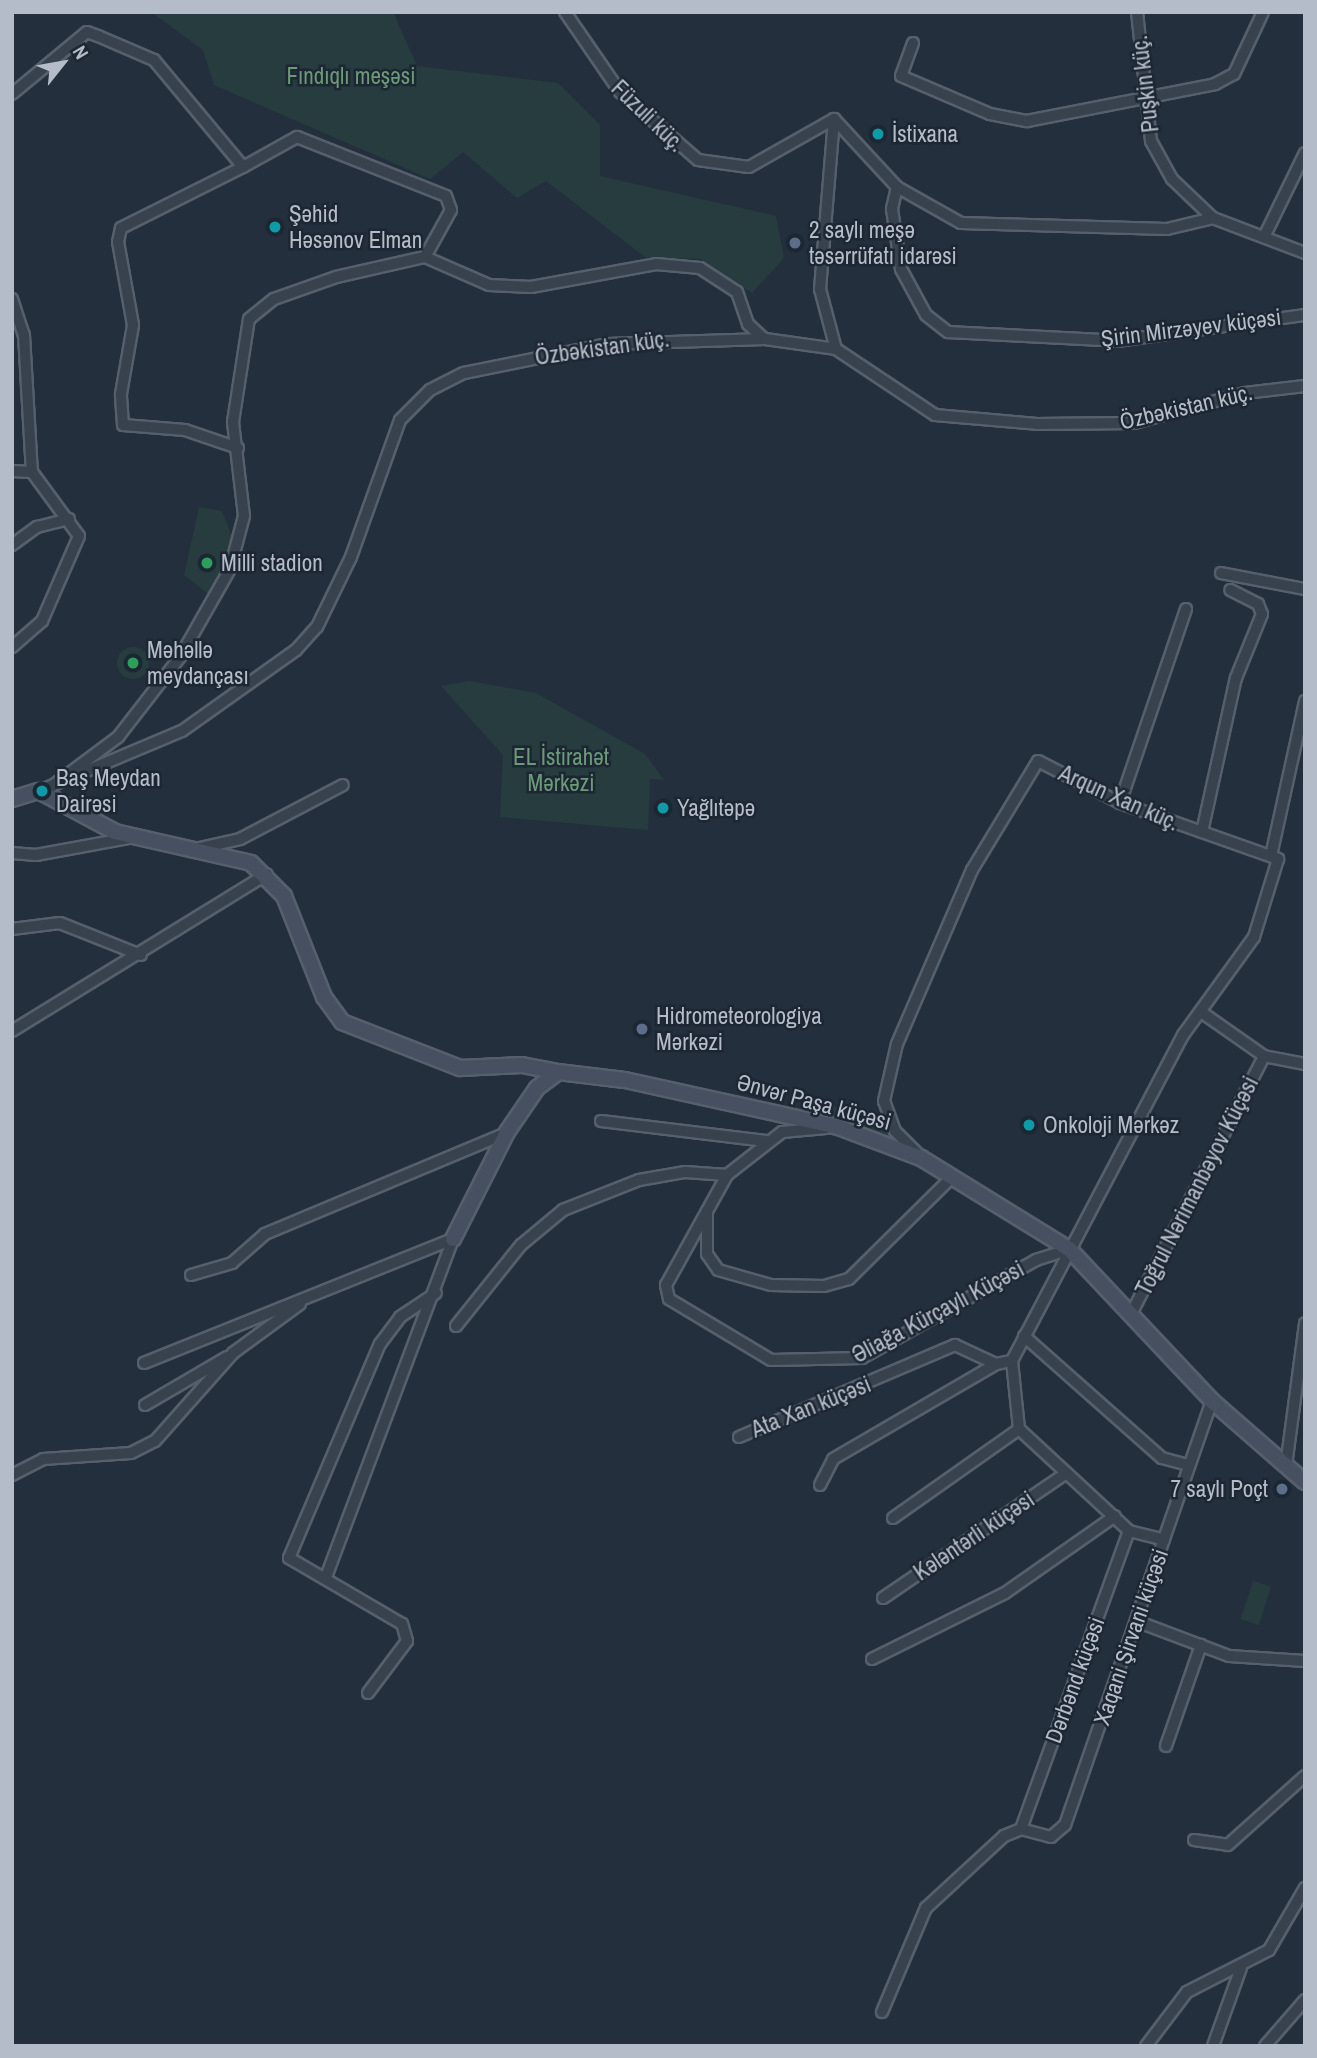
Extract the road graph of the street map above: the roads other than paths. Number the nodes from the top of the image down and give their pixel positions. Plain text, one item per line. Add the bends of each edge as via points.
1 (565, 12) edge
2 (1137, 12) edge
3 (1263, 12) edge
4 (913, 43) dead end
5 (1145, 93) junction
6 (12, 94) edge
7 (834, 120) junction
8 (1305, 153) edge
9 (243, 167) junction
10 (897, 187) junction
11 (1213, 218) junction
12 (1265, 235) junction
13 (1305, 253) edge
14 (425, 257) junction
15 (12, 299) edge
16 (1305, 315) edge
17 (765, 339) junction
18 (836, 349) junction
19 (1305, 386) edge
20 (238, 448) junction
21 (12, 471) edge
22 (32, 472) junction
23 (69, 519) junction
24 (12, 545) edge
25 (1221, 573) dead end
26 (1305, 589) edge
27 (1230, 590) dead end
28 (1186, 609) dead end
29 (12, 647) edge
30 (1305, 701) edge
31 (344, 785) dead end
32 (45, 789) junction
33 (12, 799) edge
34 (1120, 803) junction
35 (1202, 832) junction
36 (133, 838) junction
37 (192, 850) junction
38 (12, 853) edge
39 (1271, 856) junction
40 (267, 874) junction
41 (12, 929) edge
42 (141, 956) junction
43 (1204, 1014) junction
44 (12, 1031) edge
45 (1264, 1056) junction
46 (1305, 1064) edge
47 (558, 1072) junction
48 (601, 1121) dead end
49 (838, 1128) junction
50 (507, 1132) junction
51 (766, 1141) junction
52 (921, 1158) junction
53 (727, 1175) junction
54 (953, 1176) junction
55 (707, 1209) junction
56 (453, 1239) junction
57 (1069, 1249) junction
58 (191, 1275) dead end
59 (436, 1293) junction
60 (300, 1304) junction
61 (1130, 1316) junction
62 (1305, 1323) edge
63 (456, 1326) dead end
64 (1024, 1336) junction
65 (233, 1353) junction
66 (1012, 1361) junction
67 (144, 1363) dead end
68 (996, 1364) junction
69 (1212, 1401) junction
70 (145, 1405) dead end
71 (1019, 1429) junction
72 (739, 1437) dead end
73 (1189, 1465) junction
74 (1286, 1466) junction
75 (1065, 1474) junction
76 (12, 1475) edge
77 (1305, 1482) edge
78 (820, 1485) dead end
79 (1115, 1516) junction
80 (893, 1518) dead end
81 (1129, 1531) junction
82 (1164, 1540) junction
83 (326, 1577) junction
84 (883, 1598) dead end
85 (1136, 1622) junction
86 (1200, 1645) junction
87 (872, 1659) dead end
88 (1305, 1661) edge
89 (368, 1693) dead end
90 (1166, 1746) dead end
91 (1305, 1776) edge
92 (1021, 1829) junction
93 (1194, 1840) dead end
94 (1305, 1888) edge
95 (1241, 1968) junction
96 (1305, 2000) edge
97 (882, 2012) dead end
98 (1146, 2046) edge
99 (1213, 2046) edge
100 (1265, 2046) edge

1 - 7 street, Füzuli küç. via 620,92 698,160 749,167
2 - 5 street, Puşkin küç.
3 - 5 street via 1234,74 1215,85
4 - 5 street via 901,76 990,114 1027,121 1068,115
5 - 11 street, Puşkin küç. via 1152,142 1162,165
6 - 9 street via 87,32 154,60
7 - 10 street
7 - 18 street via 820,289
8 - 12 street
9 - 14 street via 297,137 395,173 451,202 447,222
9 - 20 street via 121,228 118,242 133,325 121,394 123,425 185,430
10 - 11 street via 961,223 1167,229
10 - 16 street, Şirin Mirzəyev küçəsi via 892,209 901,269 926,315 948,332 1117,341
11 - 12 street
12 - 13 street
14 - 17 street via 488,285 531,287 656,264 700,268 737,292 748,324
14 - 20 street via 336,277 257,310 249,319 233,422
15 - 22 street via 24,335
17 - 18 street, Özbəkistan küç.
17 - 32 street, Özbəkistan küç. via 608,344 447,379 400,420 351,557 317,626 296,650 183,731
18 - 19 street, Özbəkistan küç. via 924,411 965,421 1134,423 1245,393
20 - 32 street via 241,542 180,657 118,737
21 - 22 street
22 - 23 street
23 - 24 street via 37,527
23 - 29 street via 79,536 43,621
25 - 26 street
27 - 35 street via 1258,604 1262,614 1236,678
28 - 34 street
30 - 39 street
31 - 37 street via 240,839
32 - 33 street
32 - 36 street
34 - 35 street, Arqun Xan küç.
34 - 52 street, Arqun Xan küç. via 1038,761 972,870 897,1044 884,1101 895,1131
35 - 39 street, Arqun Xan küç.
36 - 37 street
36 - 38 street via 36,855
37 - 40 street via 242,860
39 - 43 street via 1278,859 1254,937
40 - 42 street
40 - 47 street, Ənvər Paşa küçəsi via 300,925 332,1013 445,1064 531,1065
41 - 42 street via 60,923
42 - 44 street
43 - 45 street, Toğrul Nərimanbəyov Küçəsi
43 - 57 street via 1183,1035
45 - 46 street, Toğrul Nərimanbəyov Küçəsi
45 - 61 street, Toğrul Nərimanbəyov Küçəsi
47 - 49 street, Ənvər Paşa küçəsi via 625,1080
47 - 50 street via 537,1088
48 - 51 street
49 - 51 street via 782,1132
49 - 52 street, Ənvər Paşa küçəsi
50 - 56 street
50 - 58 street via 265,1234 232,1262
51 - 53 street, Əliağa Kürçaylı Küçəsi
52 - 54 street, Ənvər Paşa küçəsi
53 - 55 street, Əliağa Kürçaylı Küçəsi
53 - 63 street via 685,1172 639,1180 564,1210 521,1245
54 - 55 street via 849,1279 824,1286 771,1285 718,1270 707,1254
54 - 57 street, Ənvər Paşa küçəsi
55 - 57 street, Əliağa Kürçaylı Küçəsi via 666,1284 669,1299 771,1360 862,1359 1014,1271
56 - 59 street
56 - 60 street
57 - 61 street, Ənvər Paşa küçəsi
57 - 64 street
59 - 83 street
59 - 83 street via 400,1317 380,1344 289,1558
60 - 65 street
60 - 67 street
61 - 69 street, Ənvər Paşa küçəsi
62 - 74 street
64 - 66 street
64 - 73 street via 1162,1458
65 - 70 street
65 - 76 street via 155,1441 131,1453 43,1459
66 - 68 street
66 - 71 street
68 - 72 street, Ata Xan küçəsi via 955,1345
68 - 78 street via 833,1459
69 - 73 street, Xaqani Şirvani küçəsi
69 - 74 street, Ənvər Paşa küçəsi
71 - 75 street
71 - 80 street
73 - 82 street, Xaqani Şirvani küçəsi
74 - 77 street, Ənvər Paşa küçəsi
75 - 79 street
75 - 84 street, Kələntərli küçəsi
79 - 81 street
79 - 87 street via 1005,1593
81 - 82 street
81 - 92 street, Dərbənd küçəsi
82 - 85 street, Xaqani Şirvani küçəsi
83 - 89 street via 407,1632
85 - 86 street
85 - 92 street, Xaqani Şirvani küçəsi via 1065,1825 1051,1838
86 - 88 street via 1230,1656
86 - 90 street
91 - 93 street via 1228,1845
92 - 97 street via 1004,1836 926,1908
94 - 95 street via 1269,1950
95 - 98 street via 1187,1992
95 - 99 street
96 - 100 street

